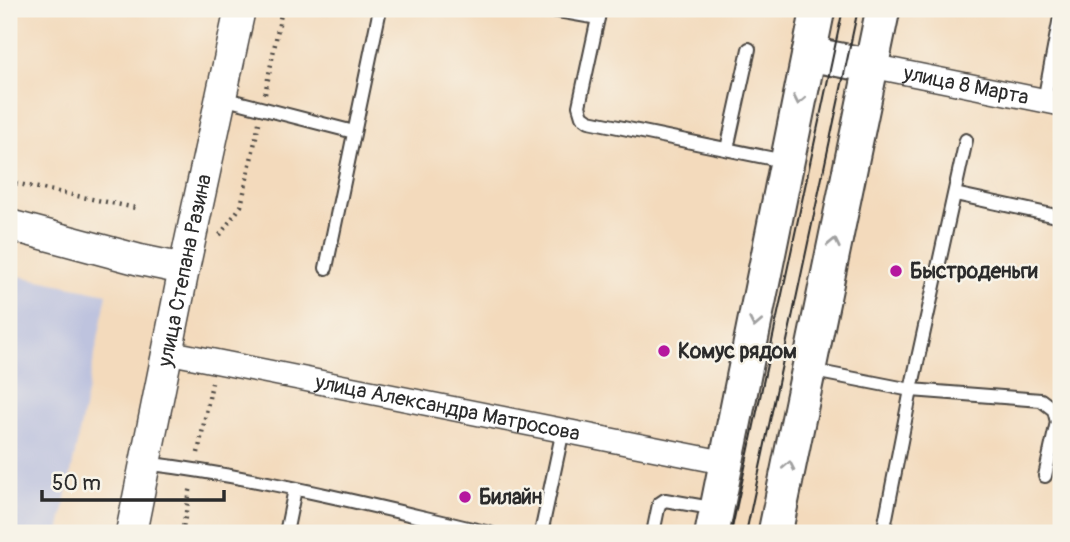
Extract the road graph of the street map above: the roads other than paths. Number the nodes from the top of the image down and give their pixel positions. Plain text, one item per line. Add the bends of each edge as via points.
1 (240, 9) edge
2 (380, 9) edge
3 (547, 9) edge
4 (818, 9) edge
5 (883, 9) edge
6 (1061, 12) edge
7 (599, 13) edge
8 (749, 49) dead end
9 (808, 54) junction
10 (872, 66) junction
11 (222, 98) junction
12 (1053, 102) edge
13 (354, 132) junction
14 (966, 140) dead end
15 (727, 149) junction
16 (787, 161) junction
17 (955, 194) junction
18 (1061, 217) edge
19 (9, 225) edge
20 (326, 268) dead end
21 (184, 269) junction
22 (168, 352) junction
23 (808, 369) junction
24 (911, 390) junction
25 (563, 430) junction
26 (144, 463) junction
27 (727, 463) junction
28 (1045, 476) dead end
29 (295, 489) junction
30 (715, 521) edge
31 (131, 533) edge
32 (286, 533) edge
33 (490, 533) edge
34 (541, 533) edge
35 (653, 533) edge
36 (775, 533) edge
37 (883, 533) edge

1 - 11 street, улица Степана Разина
2 - 13 lane
3 - 7 lane
4 - 9 main road
5 - 10 main road
6 - 12 lane
7 - 15 lane via 579,106 582,116
8 - 15 lane
9 - 10 main road
9 -> 16 main road
10 - 12 street, улица 8 Марта
23 -> 10 main road
11 - 13 lane
11 - 21 street, улица Степана Разина
13 - 20 lane
14 - 17 lane
15 - 16 lane
16 -> 27 main road
17 - 18 lane
17 - 24 lane
19 - 21 street
21 - 22 street, улица Степана Разина
22 - 25 street, улица Александра Матросова
22 - 26 street, улица Степана Разина
23 - 24 lane
36 -> 23 main road
24 - 28 lane via 1041,400 1049,405 1056,422
24 - 37 lane
25 - 27 street, улица Александра Матросова
25 - 34 lane
26 - 29 lane
26 - 31 street, улица Степана Разина
27 - 30 main road
29 - 32 lane
29 - 33 lane
30 - 35 lane via 665,500 659,504

